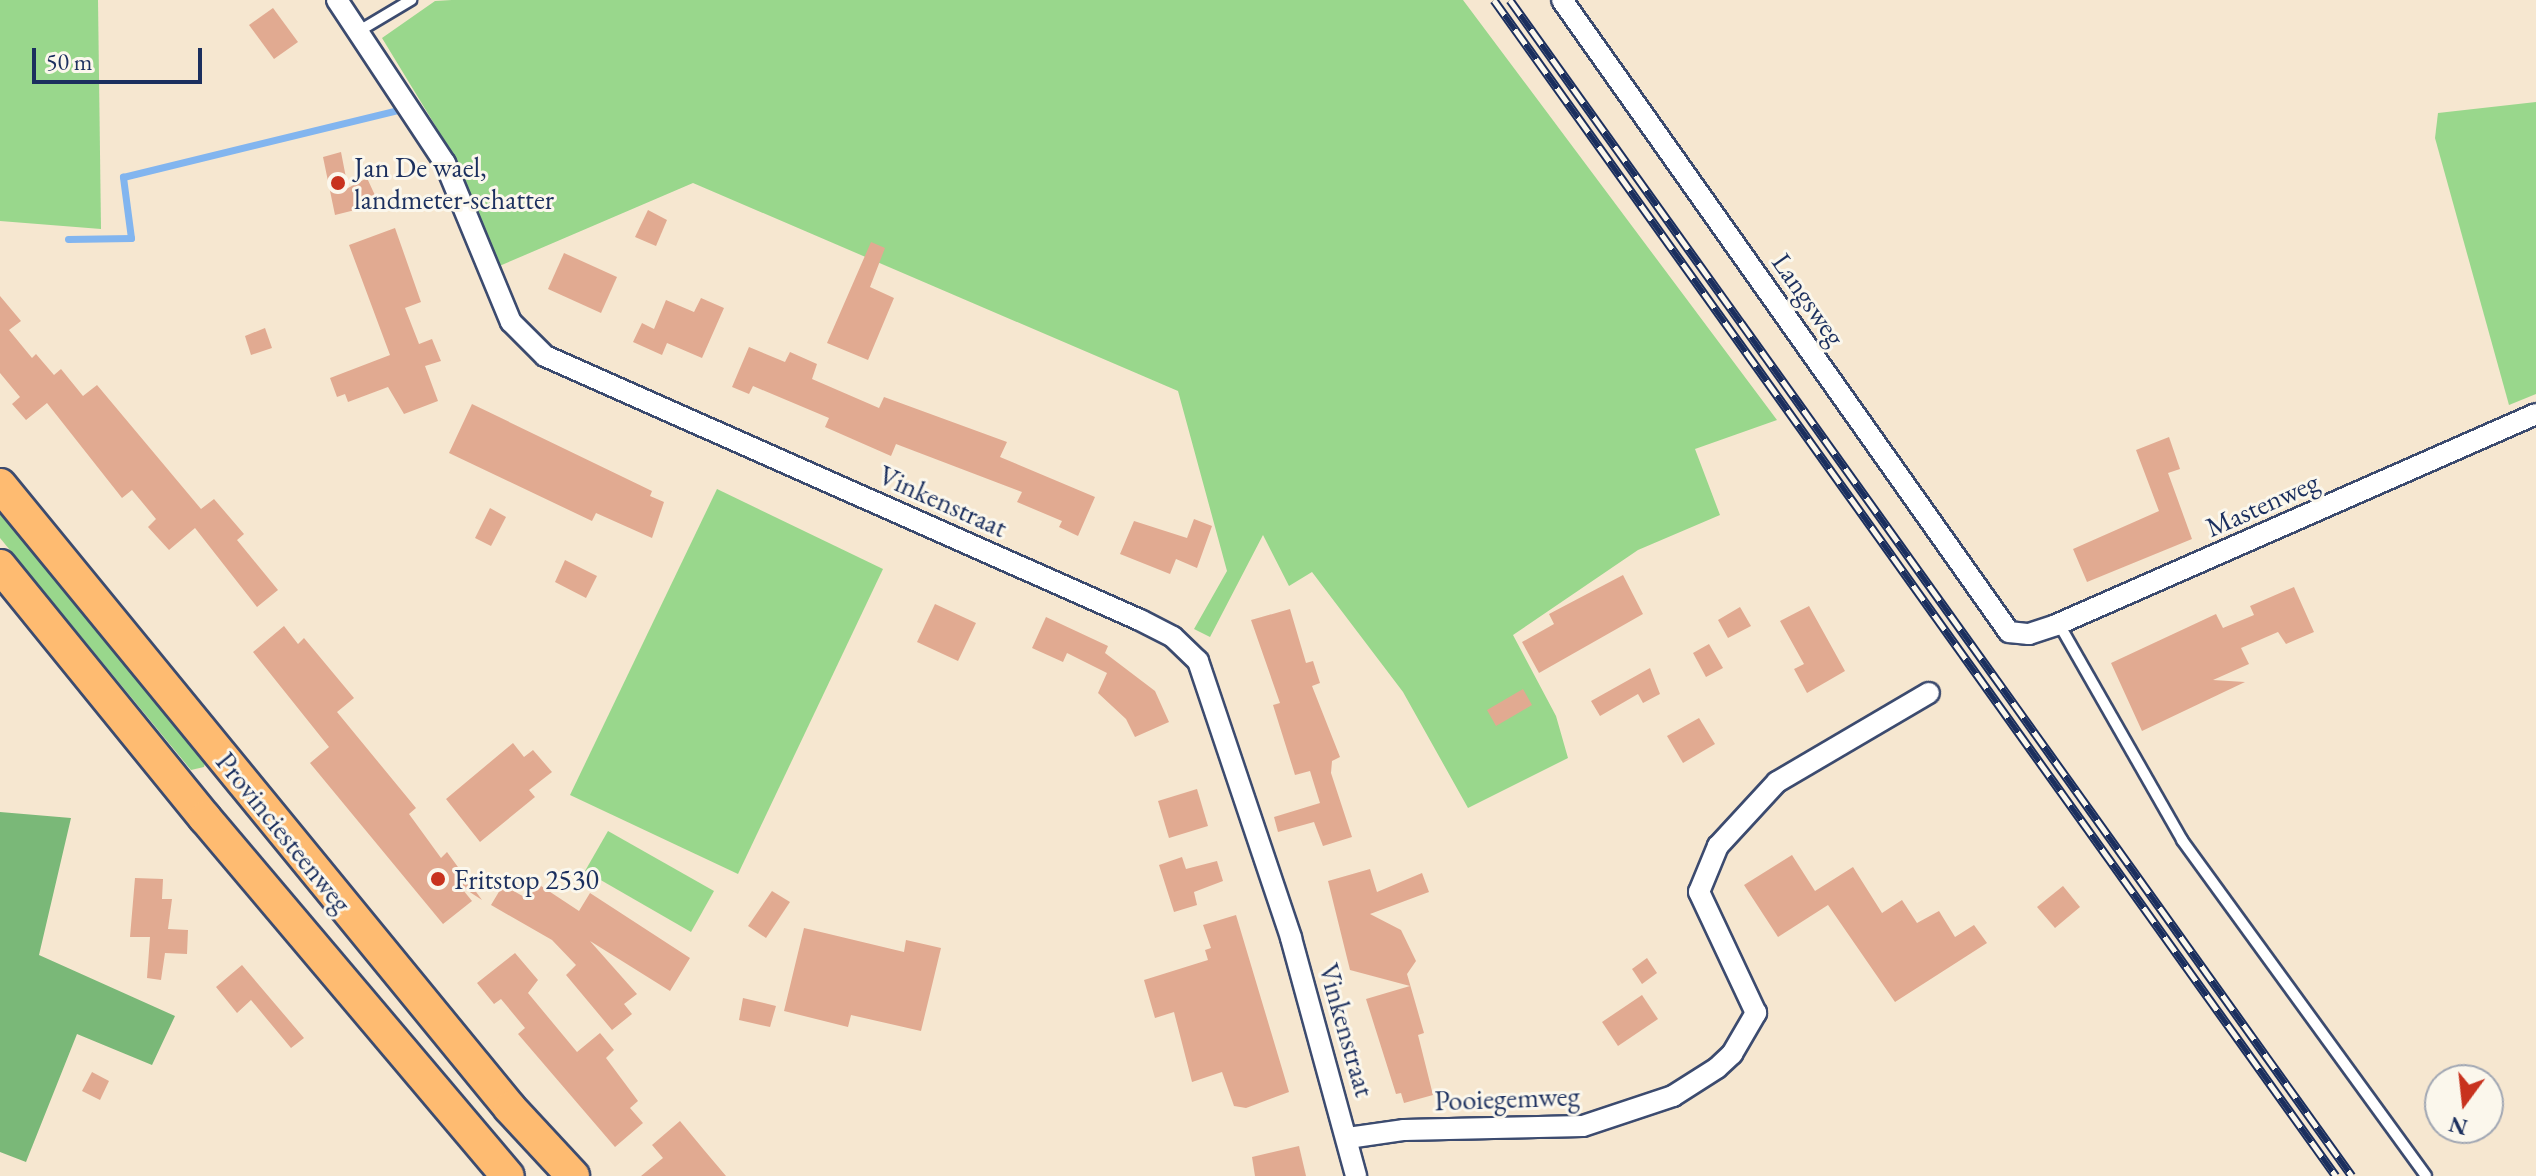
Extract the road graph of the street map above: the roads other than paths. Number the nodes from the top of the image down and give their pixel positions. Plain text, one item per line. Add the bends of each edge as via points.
1 (337, 0) edge
2 (411, 0) edge
3 (1562, 0) edge
4 (359, 31) junction
5 (2536, 414) edge
6 (0, 485) edge
7 (0, 566) edge
8 (2059, 624) junction
9 (2009, 632) joint
10 (1929, 693) dead end
11 (1348, 1138) junction
12 (508, 1176) edge
13 (573, 1176) edge
14 (1356, 1176) edge
15 (2426, 1176) edge

1 - 4 street, Vinkenstraat
2 - 4 lane
3 - 9 street, Langsweg
4 - 11 street, Vinkenstraat via 445,163 511,322 545,356 1140,620 1173,637 1198,661 1291,938
5 - 8 street, Mastenweg
6 - 13 main road, Provinciesteenweg via 510,1108
7 - 12 main road, Provinciesteenweg
8 - 9 street, Mastenweg via 2029,634
8 - 15 lane via 2182,840
10 - 11 street, Pooiegemweg via 1777,782 1736,822 1707,866 1699,892 1756,1013 1732,1054 1717,1068 1658,1103 1583,1126 1404,1130
11 - 14 street, Vinkenstraat

